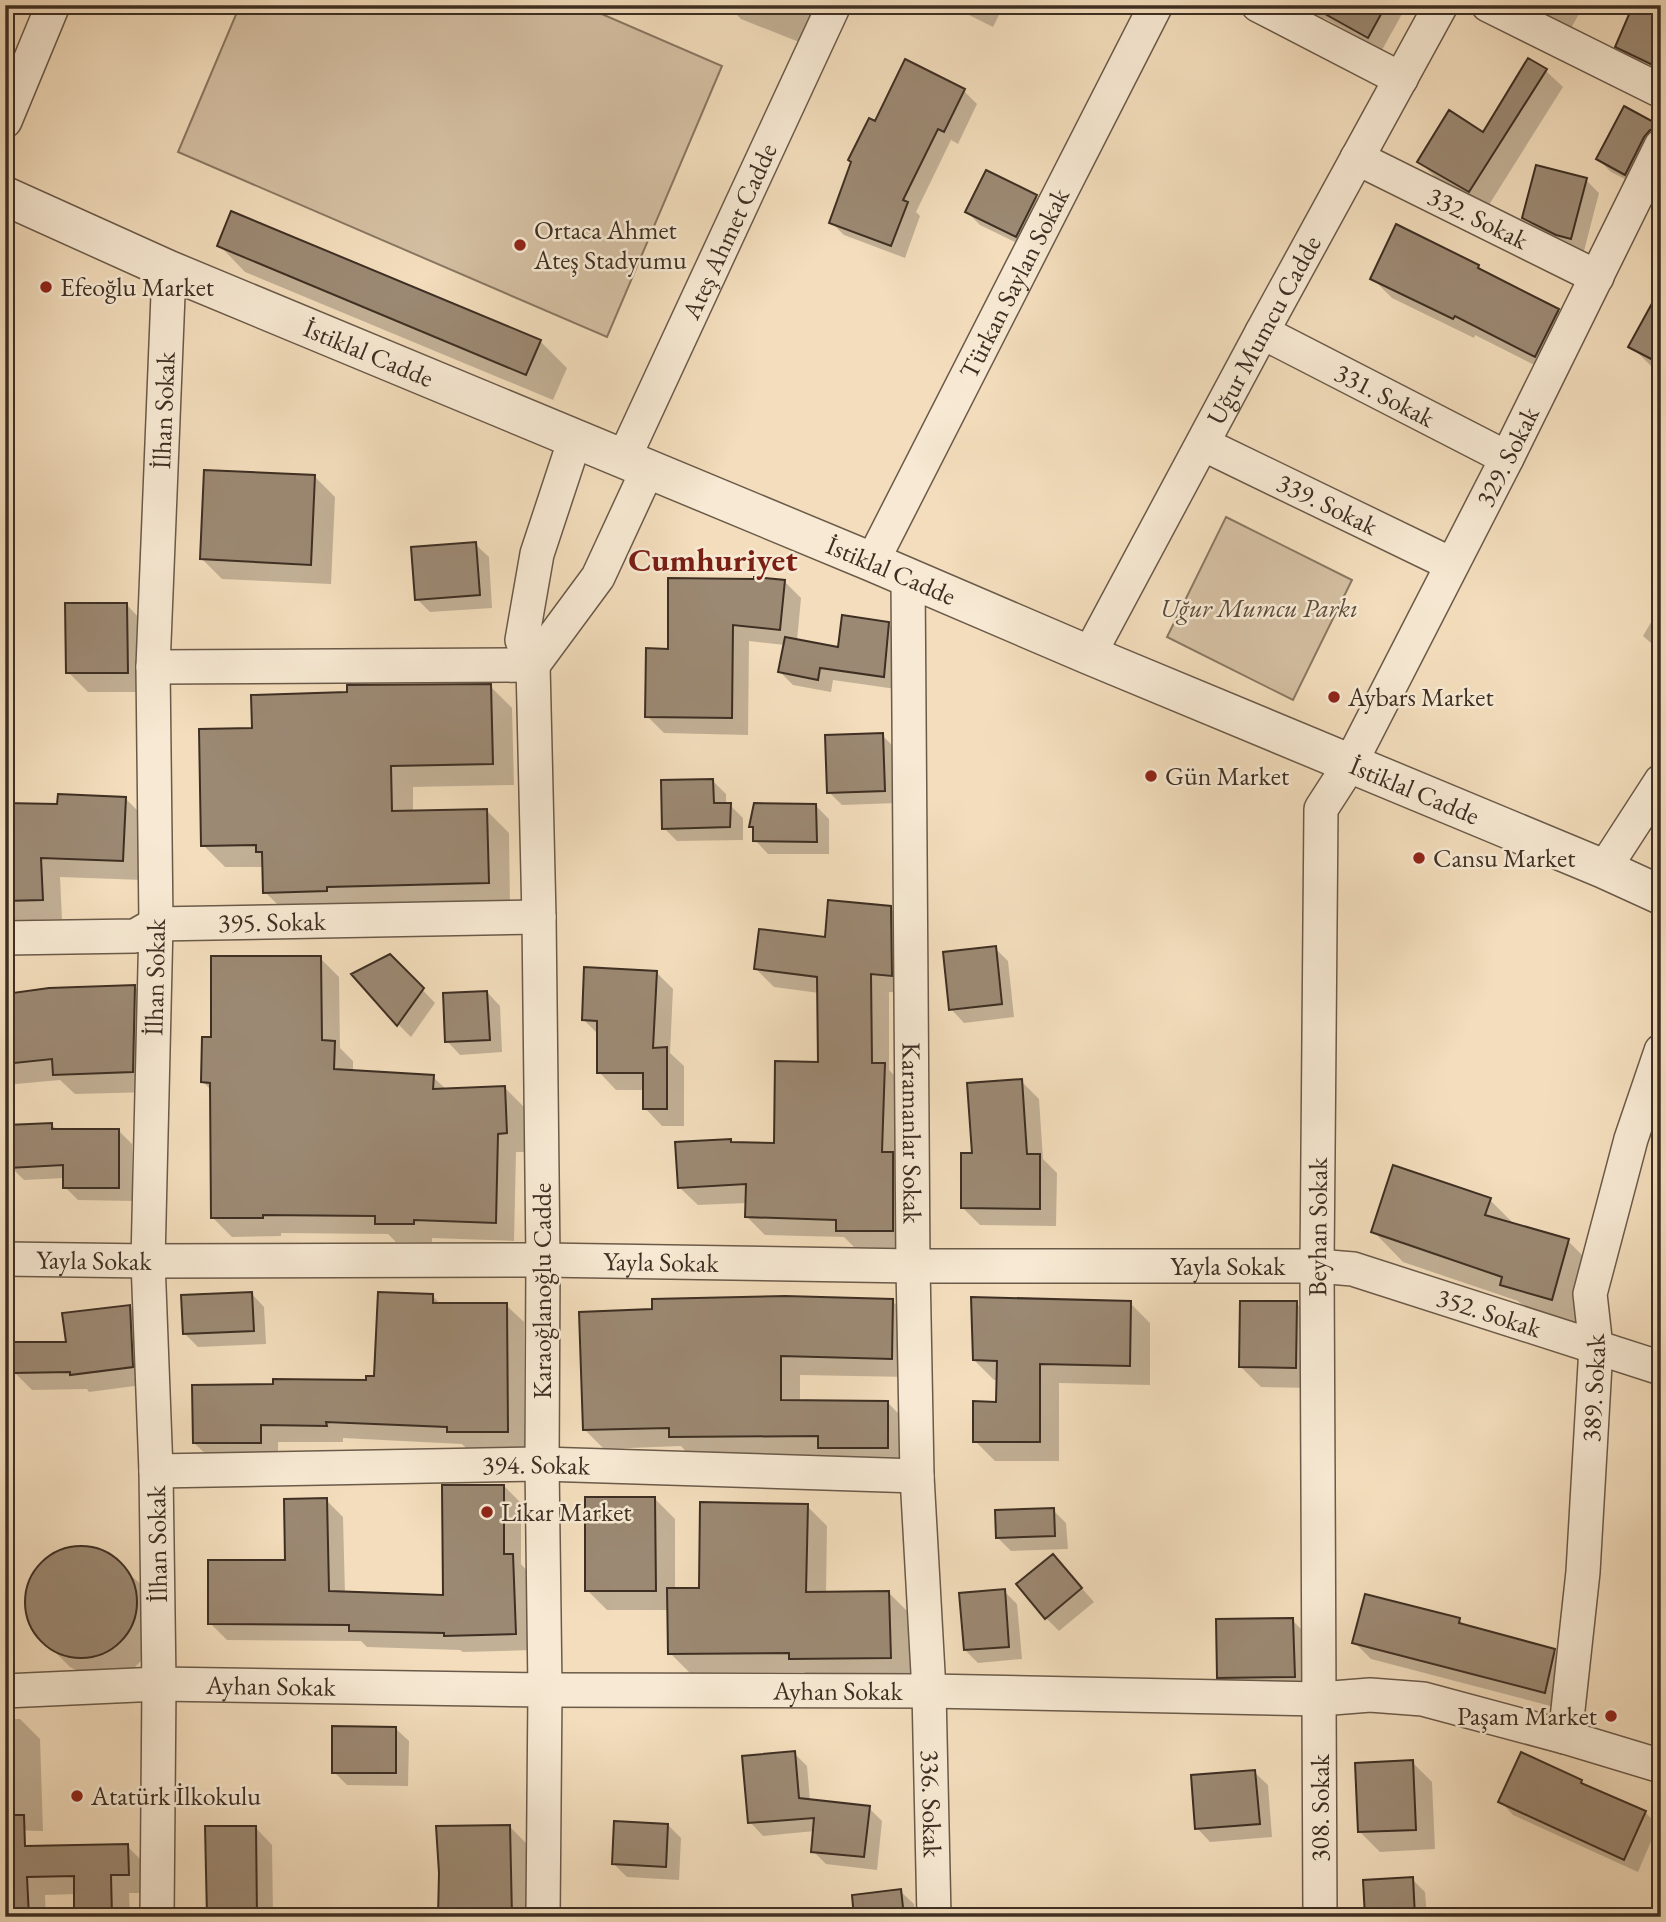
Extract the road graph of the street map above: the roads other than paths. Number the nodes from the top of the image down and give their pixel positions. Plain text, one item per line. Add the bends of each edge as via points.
1 (53, 5) edge
2 (834, 5) edge
3 (1156, 5) edge
4 (1258, 5) edge
5 (1441, 5) edge
6 (1488, 5) edge
7 (1401, 79) junction
8 (1661, 91) edge
9 (5, 121) edge
10 (1661, 146) edge
11 (1357, 158) junction
12 (5, 196) edge
13 (169, 270) junction
14 (1597, 277) junction
15 (1262, 332) junction
16 (575, 439) junction
17 (1203, 444) junction
18 (1507, 458) junction
19 (636, 463) junction
20 (872, 562) junction
21 (1451, 564) junction
22 (908, 577) junction
23 (1089, 655) junction
24 (533, 666) junction
25 (153, 667) junction
26 (1349, 764) junction
27 (1661, 781) edge
28 (1604, 869) junction
29 (1661, 895) edge
30 (539, 917) junction
31 (156, 924) junction
32 (5, 938) edge
33 (1661, 1051) edge
34 (5, 1259) edge
35 (543, 1260) junction
36 (148, 1261) junction
37 (913, 1266) junction
38 (1317, 1266) junction
39 (1596, 1347) junction
40 (1661, 1368) edge
41 (542, 1464) junction
42 (156, 1471) junction
43 (917, 1476) junction
44 (159, 1684) junction
45 (545, 1690) junction
46 (929, 1690) junction
47 (5, 1691) edge
48 (1320, 1699) junction
49 (1565, 1737) junction
50 (1661, 1766) edge
51 (157, 1917) edge
52 (543, 1917) edge
53 (934, 1917) edge
54 (1320, 1917) edge

1 - 9 street
2 - 19 street, Ateş Ahmet Cadde
3 - 20 street, Türkan Saylan Sokak
4 - 7 street
5 - 7 street, Uğur Mumcu Cadde
6 - 8 street
7 - 11 street, Uğur Mumcu Cadde
10 - 14 street, 329. Sokak
11 - 14 street, 332. Sokak
11 - 15 street, Uğur Mumcu Cadde
12 - 13 street, İstiklal Cadde
13 - 16 street, İstiklal Cadde
13 - 25 street, İlhan Sokak
14 - 18 street, 329. Sokak
15 - 17 street, Uğur Mumcu Cadde
15 - 18 street, 331. Sokak
16 - 19 street, İstiklal Cadde
16 - 24 street, Karaoğlanoğlu Cadde via 537,554 522,640
17 - 21 street, 339. Sokak
17 - 23 street, Uğur Mumcu Cadde
18 - 21 street, 329. Sokak
19 - 20 street, İstiklal Cadde
19 - 24 street via 598,577
20 - 22 street, İstiklal Cadde
21 - 26 street, 329. Sokak
22 - 23 street, İstiklal Cadde
22 - 37 street, Karamanlar Sokak
23 - 26 street, İstiklal Cadde
24 - 25 street
24 - 30 street, Karaoğlanoğlu Cadde
25 - 31 street, İlhan Sokak
26 - 28 street, İstiklal Cadde
26 - 38 street, Beyhan Sokak via 1321,809
27 - 28 street
28 - 29 street, İstiklal Cadde
30 - 31 street, 395. Sokak
30 - 35 street, Karaoğlanoğlu Cadde
31 - 32 street, 395. Sokak via 135,936
31 - 36 street, İlhan Sokak
33 - 39 street, 389. Sokak via 1631,1139 1590,1294
34 - 36 street, Yayla Sokak
35 - 36 street, Yayla Sokak
35 - 37 street, Yayla Sokak
35 - 41 street, Karaoğlanoğlu Cadde
36 - 42 street, İlhan Sokak
37 - 38 street, Yayla Sokak
37 - 43 street, Karamanlar Sokak
38 - 39 street, 352. Sokak via 1353,1269
38 - 48 street, Beyhan Sokak
39 - 40 street, 352. Sokak
39 - 49 street, 389. Sokak via 1583,1573
41 - 42 street, 394. Sokak
41 - 43 street, 394. Sokak
41 - 45 street, Karaoğlanoğlu Cadde
42 - 44 street, İlhan Sokak
43 - 46 street, Karamanlar Sokak
44 - 45 street, Ayhan Sokak
44 - 47 street, Ayhan Sokak
44 - 51 street, İlhan Sokak
45 - 46 street, Ayhan Sokak
45 - 52 street, Karaoğlanoğlu Cadde
46 - 48 street, Ayhan Sokak
46 - 53 street, 336. Sokak
48 - 49 street, Ayhan Sokak via 1370,1695 1423,1699
48 - 54 street, 308. Sokak
49 - 50 street, Ayhan Sokak

